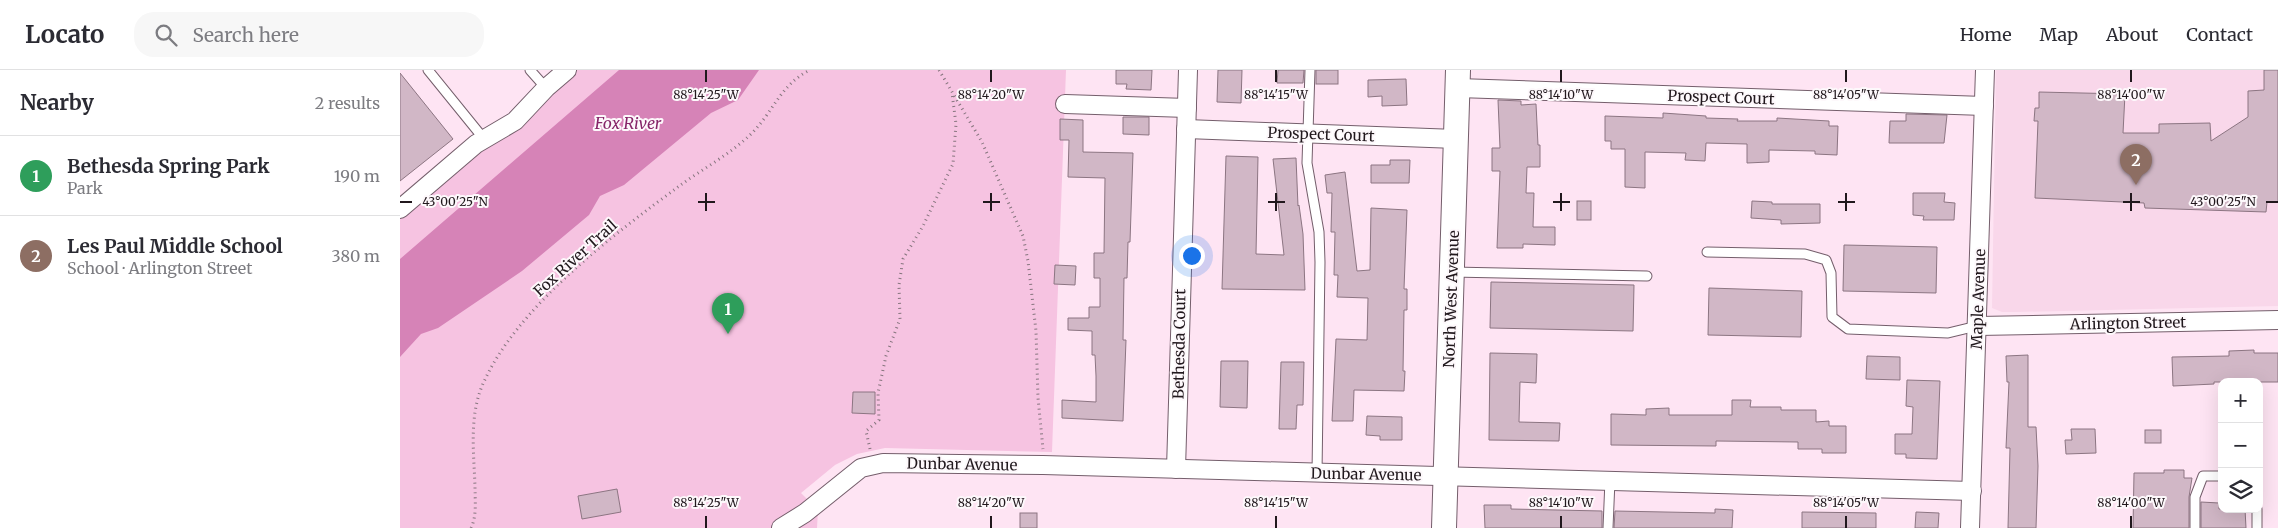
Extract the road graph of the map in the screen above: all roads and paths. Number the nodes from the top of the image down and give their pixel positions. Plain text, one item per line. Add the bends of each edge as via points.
1 (428, 70) edge
2 (530, 70) edge
3 (567, 70) edge
4 (810, 70) edge
5 (939, 70) edge
6 (1188, 70) edge
7 (1310, 70) edge
8 (1985, 70) edge
9 (1458, 79) edge
10 (546, 88) junction
11 (951, 90) junction
12 (1065, 104) dead end
13 (1984, 106) junction
14 (1187, 108) junction
15 (1186, 129) junction
16 (1308, 134) junction
17 (484, 139) junction
18 (1456, 139) junction
19 (400, 209) edge
20 (1706, 252) dead end
21 (1452, 272) junction
22 (1648, 276) dead end
23 (2278, 320) edge
24 (1978, 326) junction
25 (873, 464) junction
26 (1043, 465) junction
27 (1176, 469) junction
28 (1317, 473) junction
29 (1445, 475) junction
30 (2218, 476) edge
31 (1610, 480) junction
32 (1972, 491) junction
33 (2257, 513) edge
34 (471, 528) edge
35 (781, 528) edge
36 (1444, 528) edge
37 (1608, 528) edge
38 (1970, 528) edge
39 (2195, 528) edge
40 (2257, 528) edge

1 - 17 lane
2 - 10 lane
3 - 10 street
4 - 34 path, Fox River Trail via 795,78 782,92 751,134 603,246 516,330 492,365 475,410 475,507
5 - 11 path
6 - 14 street, Bethesda Court
7 - 16 lane
8 - 13 street, Maple Avenue
9 - 13 street, Prospect Court
9 - 18 street, North West Avenue
10 - 17 street via 514,121
11 - 25 path via 956,124 953,164 903,259 899,285 900,319 886,356 878,393 879,420 866,431
11 - 26 path via 982,142 1023,236 1036,331
12 - 14 street
13 - 24 street, Maple Avenue
14 - 15 street, Bethesda Court
15 - 16 street, Prospect Court
15 - 27 street, Bethesda Court
16 - 18 street, Prospect Court
16 - 28 lane via 1307,163 1319,232 1320,262
17 - 19 street
18 - 21 street, North West Avenue
20 - 24 lane via 1806,254 1826,260 1831,273 1832,317 1848,330 1948,332
21 - 22 lane
21 - 29 street, North West Avenue
23 - 24 street, Arlington Street
24 - 32 street, Maple Avenue
25 - 26 street, Dunbar Avenue
25 - 35 street, Dunbar Avenue via 861,468
26 - 27 street, Dunbar Avenue
27 - 28 street, Dunbar Avenue
28 - 29 street, Dunbar Avenue
29 - 31 street, Dunbar Avenue
29 - 36 street, North West Avenue
30 - 39 lane via 2203,476 2195,497
31 - 32 street, Dunbar Avenue
31 - 37 lane
32 - 38 street, Maple Avenue
33 - 40 lane

